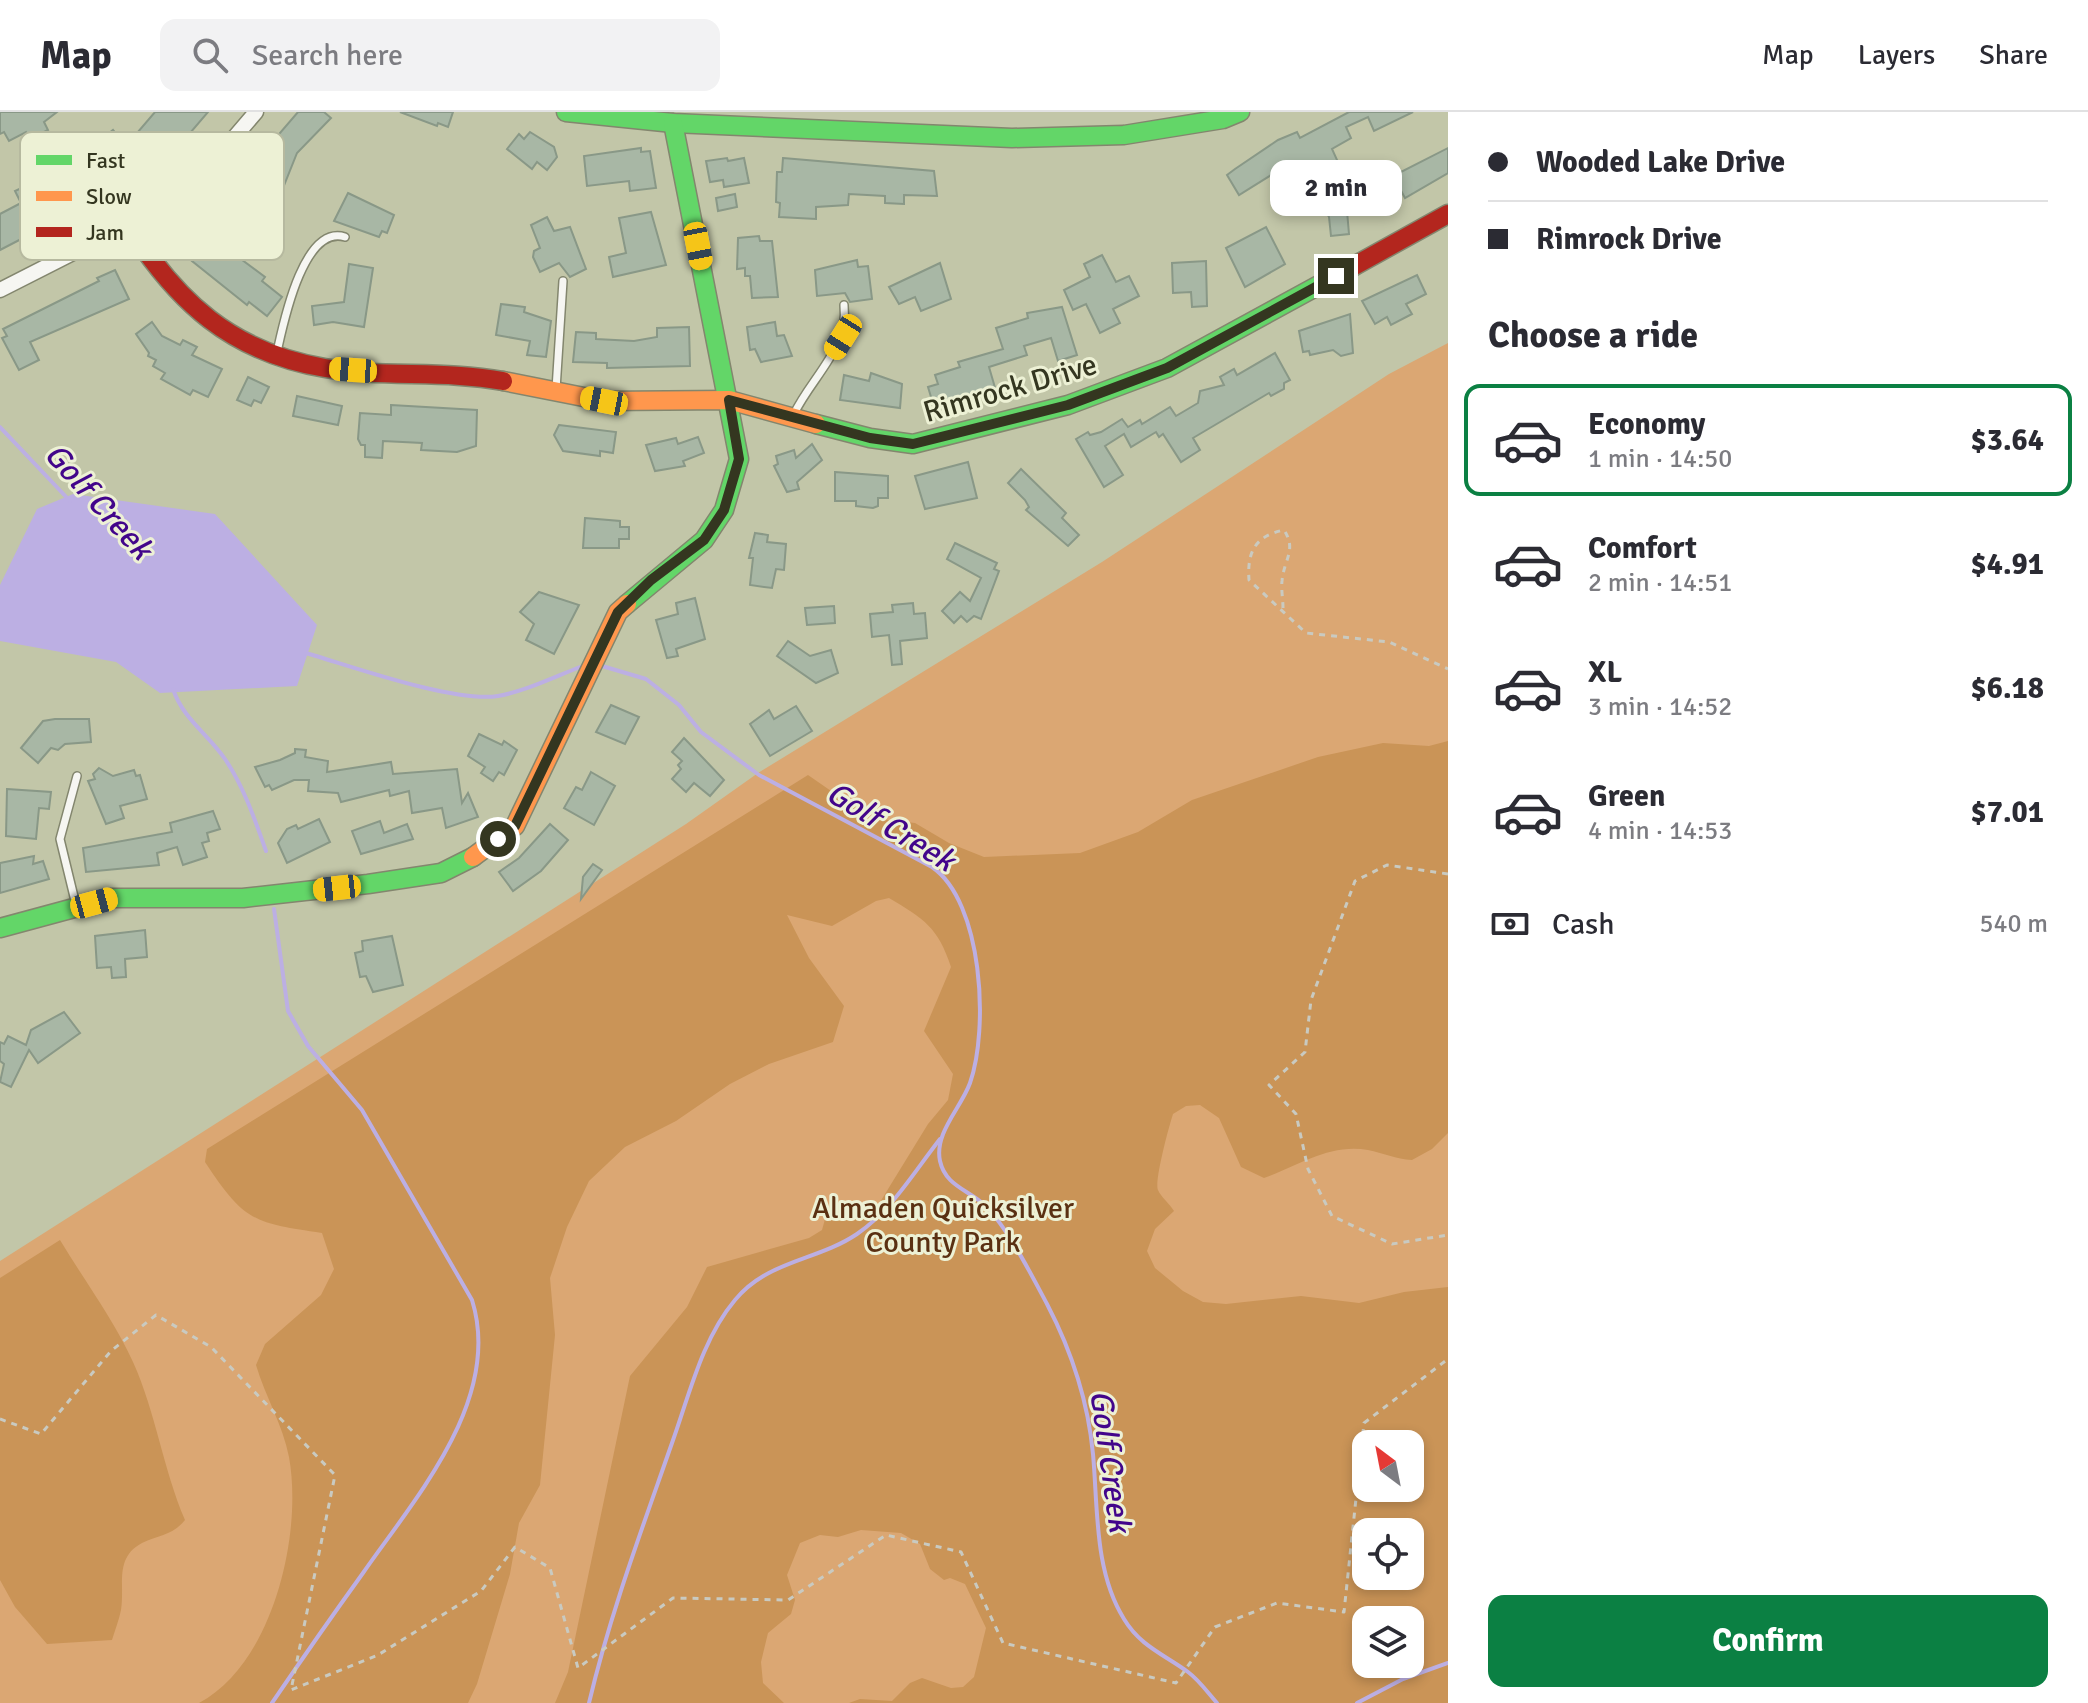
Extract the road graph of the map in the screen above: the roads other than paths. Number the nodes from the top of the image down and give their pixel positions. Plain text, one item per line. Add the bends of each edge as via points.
1 (256, 112) edge
2 (566, 112) edge
3 (1240, 112) edge
4 (673, 123) junction
5 (239, 132) edge
6 (1448, 214) edge
7 (345, 237) dead end
8 (59, 260) edge
9 (150, 260) edge
10 (563, 281) dead end
11 (0, 290) edge
12 (844, 305) dead end
13 (276, 354) junction
14 (556, 391) junction
15 (729, 400) junction
16 (793, 416) junction
17 (77, 776) dead end
18 (77, 907) junction
19 (0, 928) edge

1 - 5 street
2 - 4 street
3 - 4 street via 1124,135 1012,138
4 - 15 street
6 - 16 street, Rimrock Drive via 1167,368 1068,405 913,444
7 - 13 lane via 334,235 322,242 298,277
8 - 11 street
9 - 13 street, Rimrock Drive via 212,325
10 - 14 lane
12 - 16 lane via 843,337
13 - 14 street, Rimrock Drive via 324,368 496,380
14 - 15 street, Rimrock Drive via 604,401
15 - 16 street, Rimrock Drive
15 - 18 street via 739,459 724,510 704,540 618,612 515,826 492,844 441,873 243,898 111,898
17 - 18 lane via 60,839
18 - 19 street

